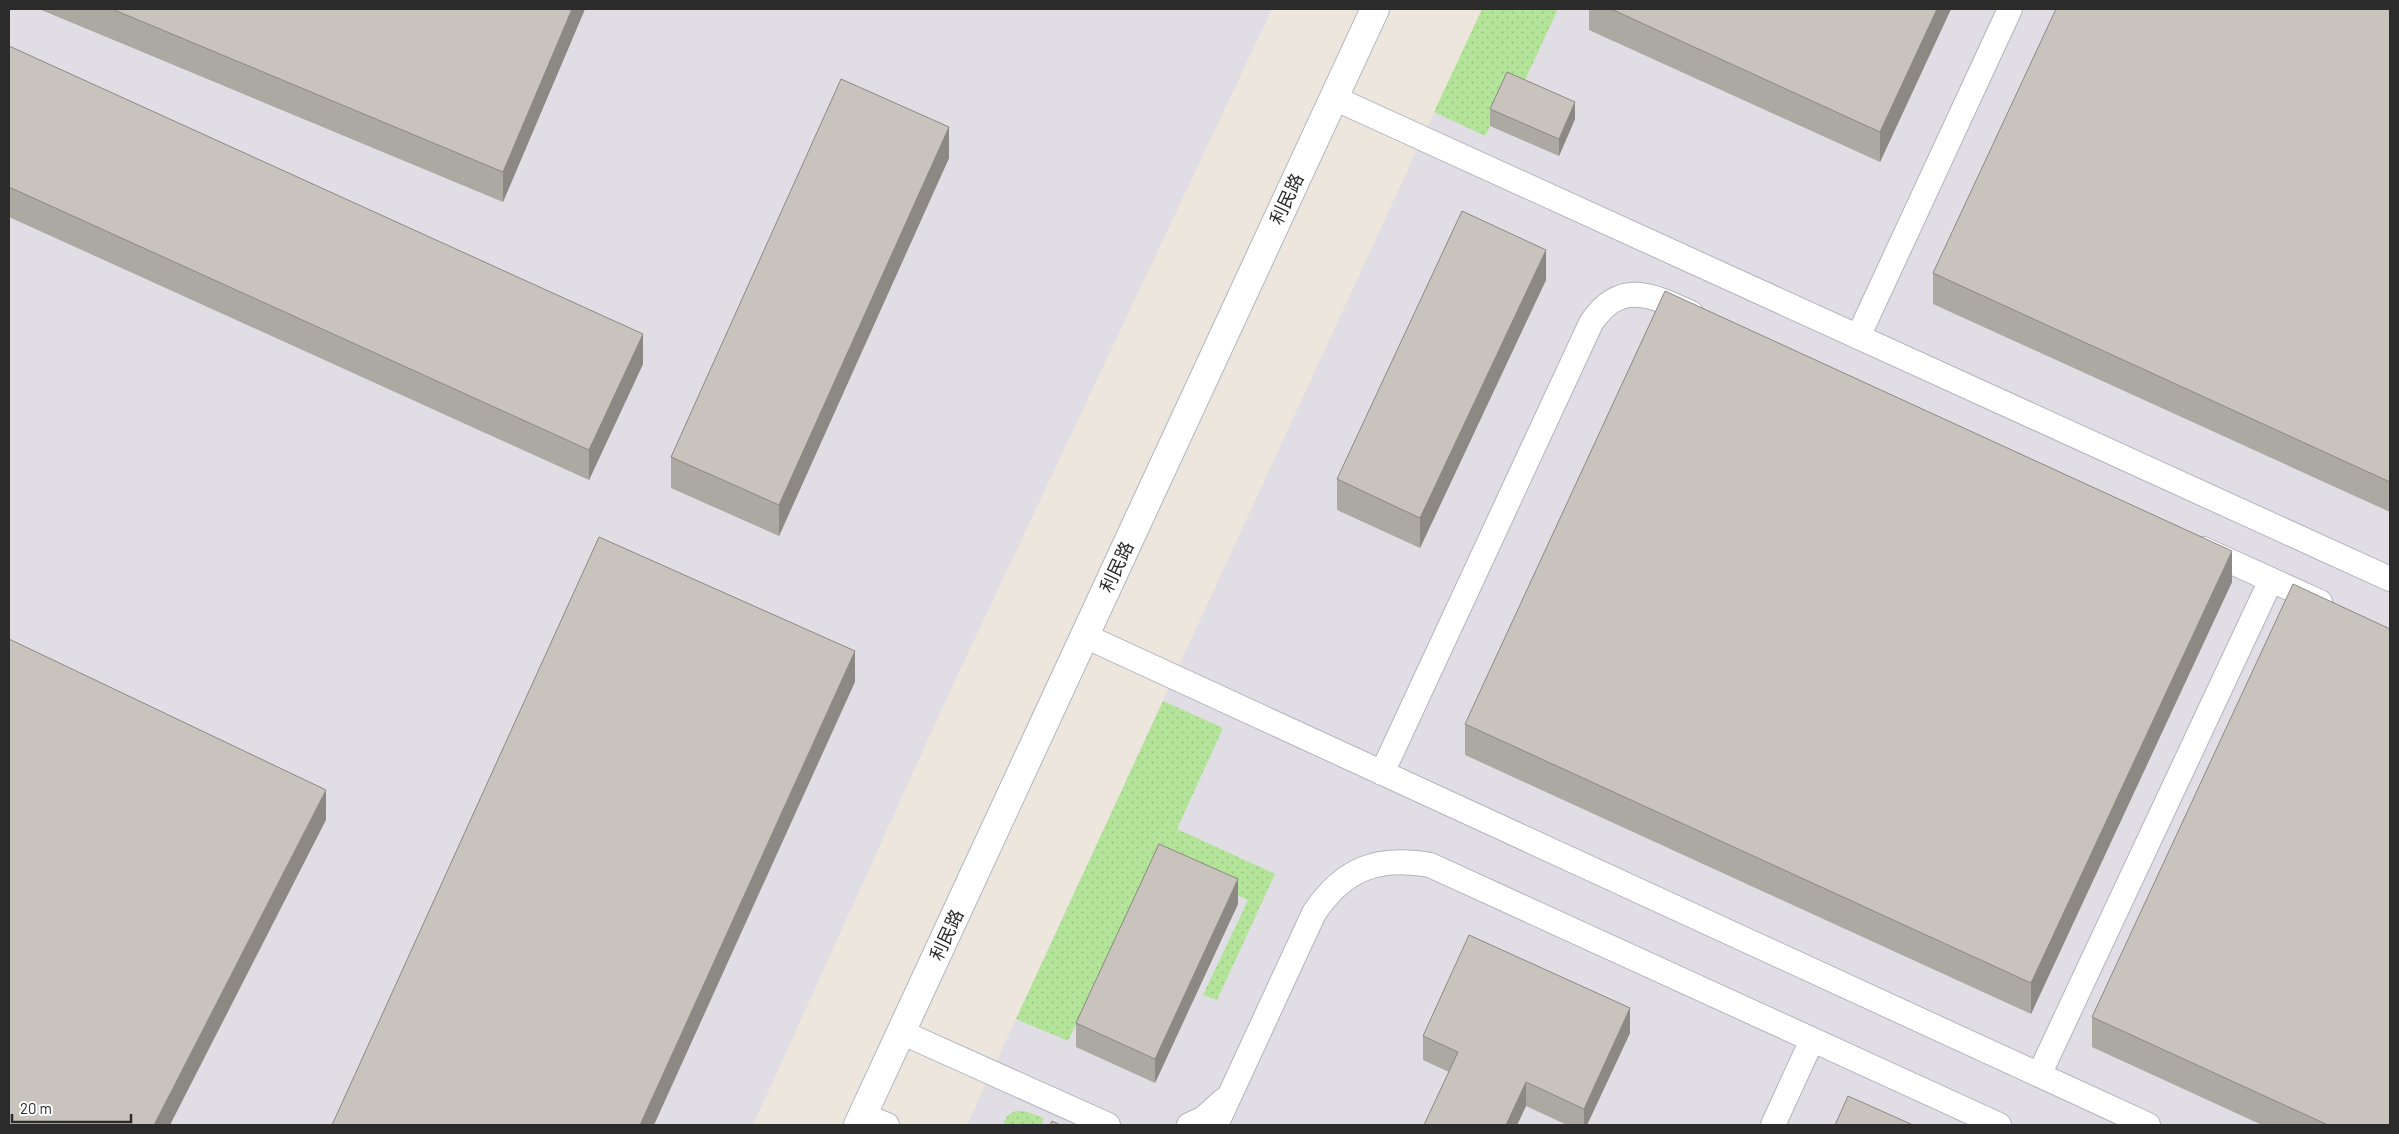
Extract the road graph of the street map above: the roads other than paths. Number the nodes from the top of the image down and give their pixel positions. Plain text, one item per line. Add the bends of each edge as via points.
1 (1375, 9) edge
2 (2010, 9) edge
3 (1334, 98) junction
4 (1708, 321) edge
5 (1858, 336) junction
6 (2180, 538) edge
7 (2390, 579) edge
8 (2271, 580) junction
9 (2339, 611) edge
10 (1085, 636) junction
11 (1382, 773) junction
12 (902, 1032) junction
13 (1812, 1040) junction
14 (2039, 1075) junction
15 (1232, 1090) junction
16 (869, 1122) edge
17 (1108, 1125) edge
18 (1189, 1125) edge
19 (1216, 1125) edge
20 (1773, 1125) edge
21 (1999, 1125) edge
22 (2148, 1125) edge

1 - 3 main road, 利民路
2 - 5 lane
3 - 5 lane
3 - 10 main road, 利民路
4 - 11 lane via 1654,296 1639,294 1610,302 1599,311
5 - 7 lane
6 - 8 lane
8 - 9 lane
8 - 14 lane
10 - 11 lane
10 - 12 main road, 利民路
11 - 14 lane
12 - 16 main road, 利民路
12 - 17 lane
13 - 15 lane via 1430,865 1386,861 1347,878 1324,898 1314,913
13 - 20 lane
13 - 21 lane
14 - 22 lane
15 - 18 lane via 1204,1118
15 - 19 lane

